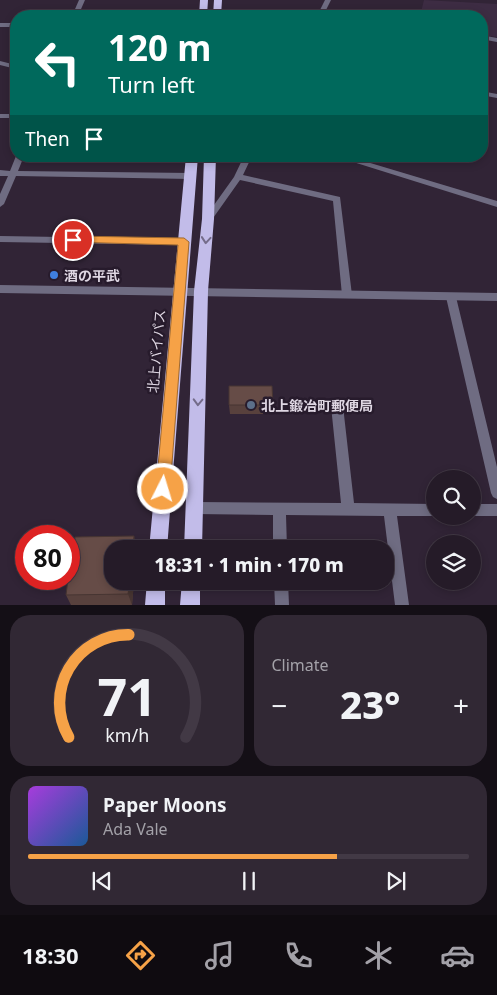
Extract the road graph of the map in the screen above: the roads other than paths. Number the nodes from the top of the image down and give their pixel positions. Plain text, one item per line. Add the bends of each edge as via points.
1 (18, 162) edge
2 (192, 162) edge
3 (210, 162) edge
4 (245, 162) edge
5 (358, 162) edge
6 (0, 173) edge
7 (13, 174) junction
8 (191, 176) junction
9 (238, 176) junction
10 (0, 204) edge
11 (497, 204) edge
12 (208, 219) junction
13 (0, 239) edge
14 (184, 242) junction
15 (0, 289) edge
16 (180, 291) junction
17 (201, 291) junction
18 (347, 295) junction
19 (451, 297) junction
20 (497, 297) edge
21 (337, 406) dead end
22 (497, 493) edge
23 (195, 508) junction
24 (280, 508) junction
25 (348, 509) junction
26 (390, 510) junction
27 (426, 510) edge
28 (481, 510) edge
29 (497, 510) edge
30 (159, 540) edge
31 (193, 540) edge
32 (280, 540) edge
33 (156, 590) edge
34 (191, 590) edge
35 (281, 590) edge
36 (155, 605) edge
37 (190, 605) edge
38 (282, 605) edge
39 (402, 605) edge

1 - 7 street
2 - 8 highway, 北上バイパス
3 - 12 highway
4 - 9 street
5 - 11 street
6 - 7 street
7 - 8 street
7 - 10 street
8 - 14 highway, 北上バイパス
9 - 12 street
9 - 18 street via 337,199
12 -> 17 highway
13 - 14 street
14 - 16 highway, 北上バイパス
15 - 16 street
16 - 17 street
16 - 30 highway, 北上バイパス
17 - 18 street
17 -> 23 highway
18 - 19 street
19 - 20 street
19 - 22 street
21 - 25 street
23 - 24 street
23 - 31 highway
24 - 25 street
24 - 32 street
25 - 26 street
26 - 27 street
26 - 39 street
28 - 29 street
33 - 36 highway
34 - 37 highway
35 - 38 street

